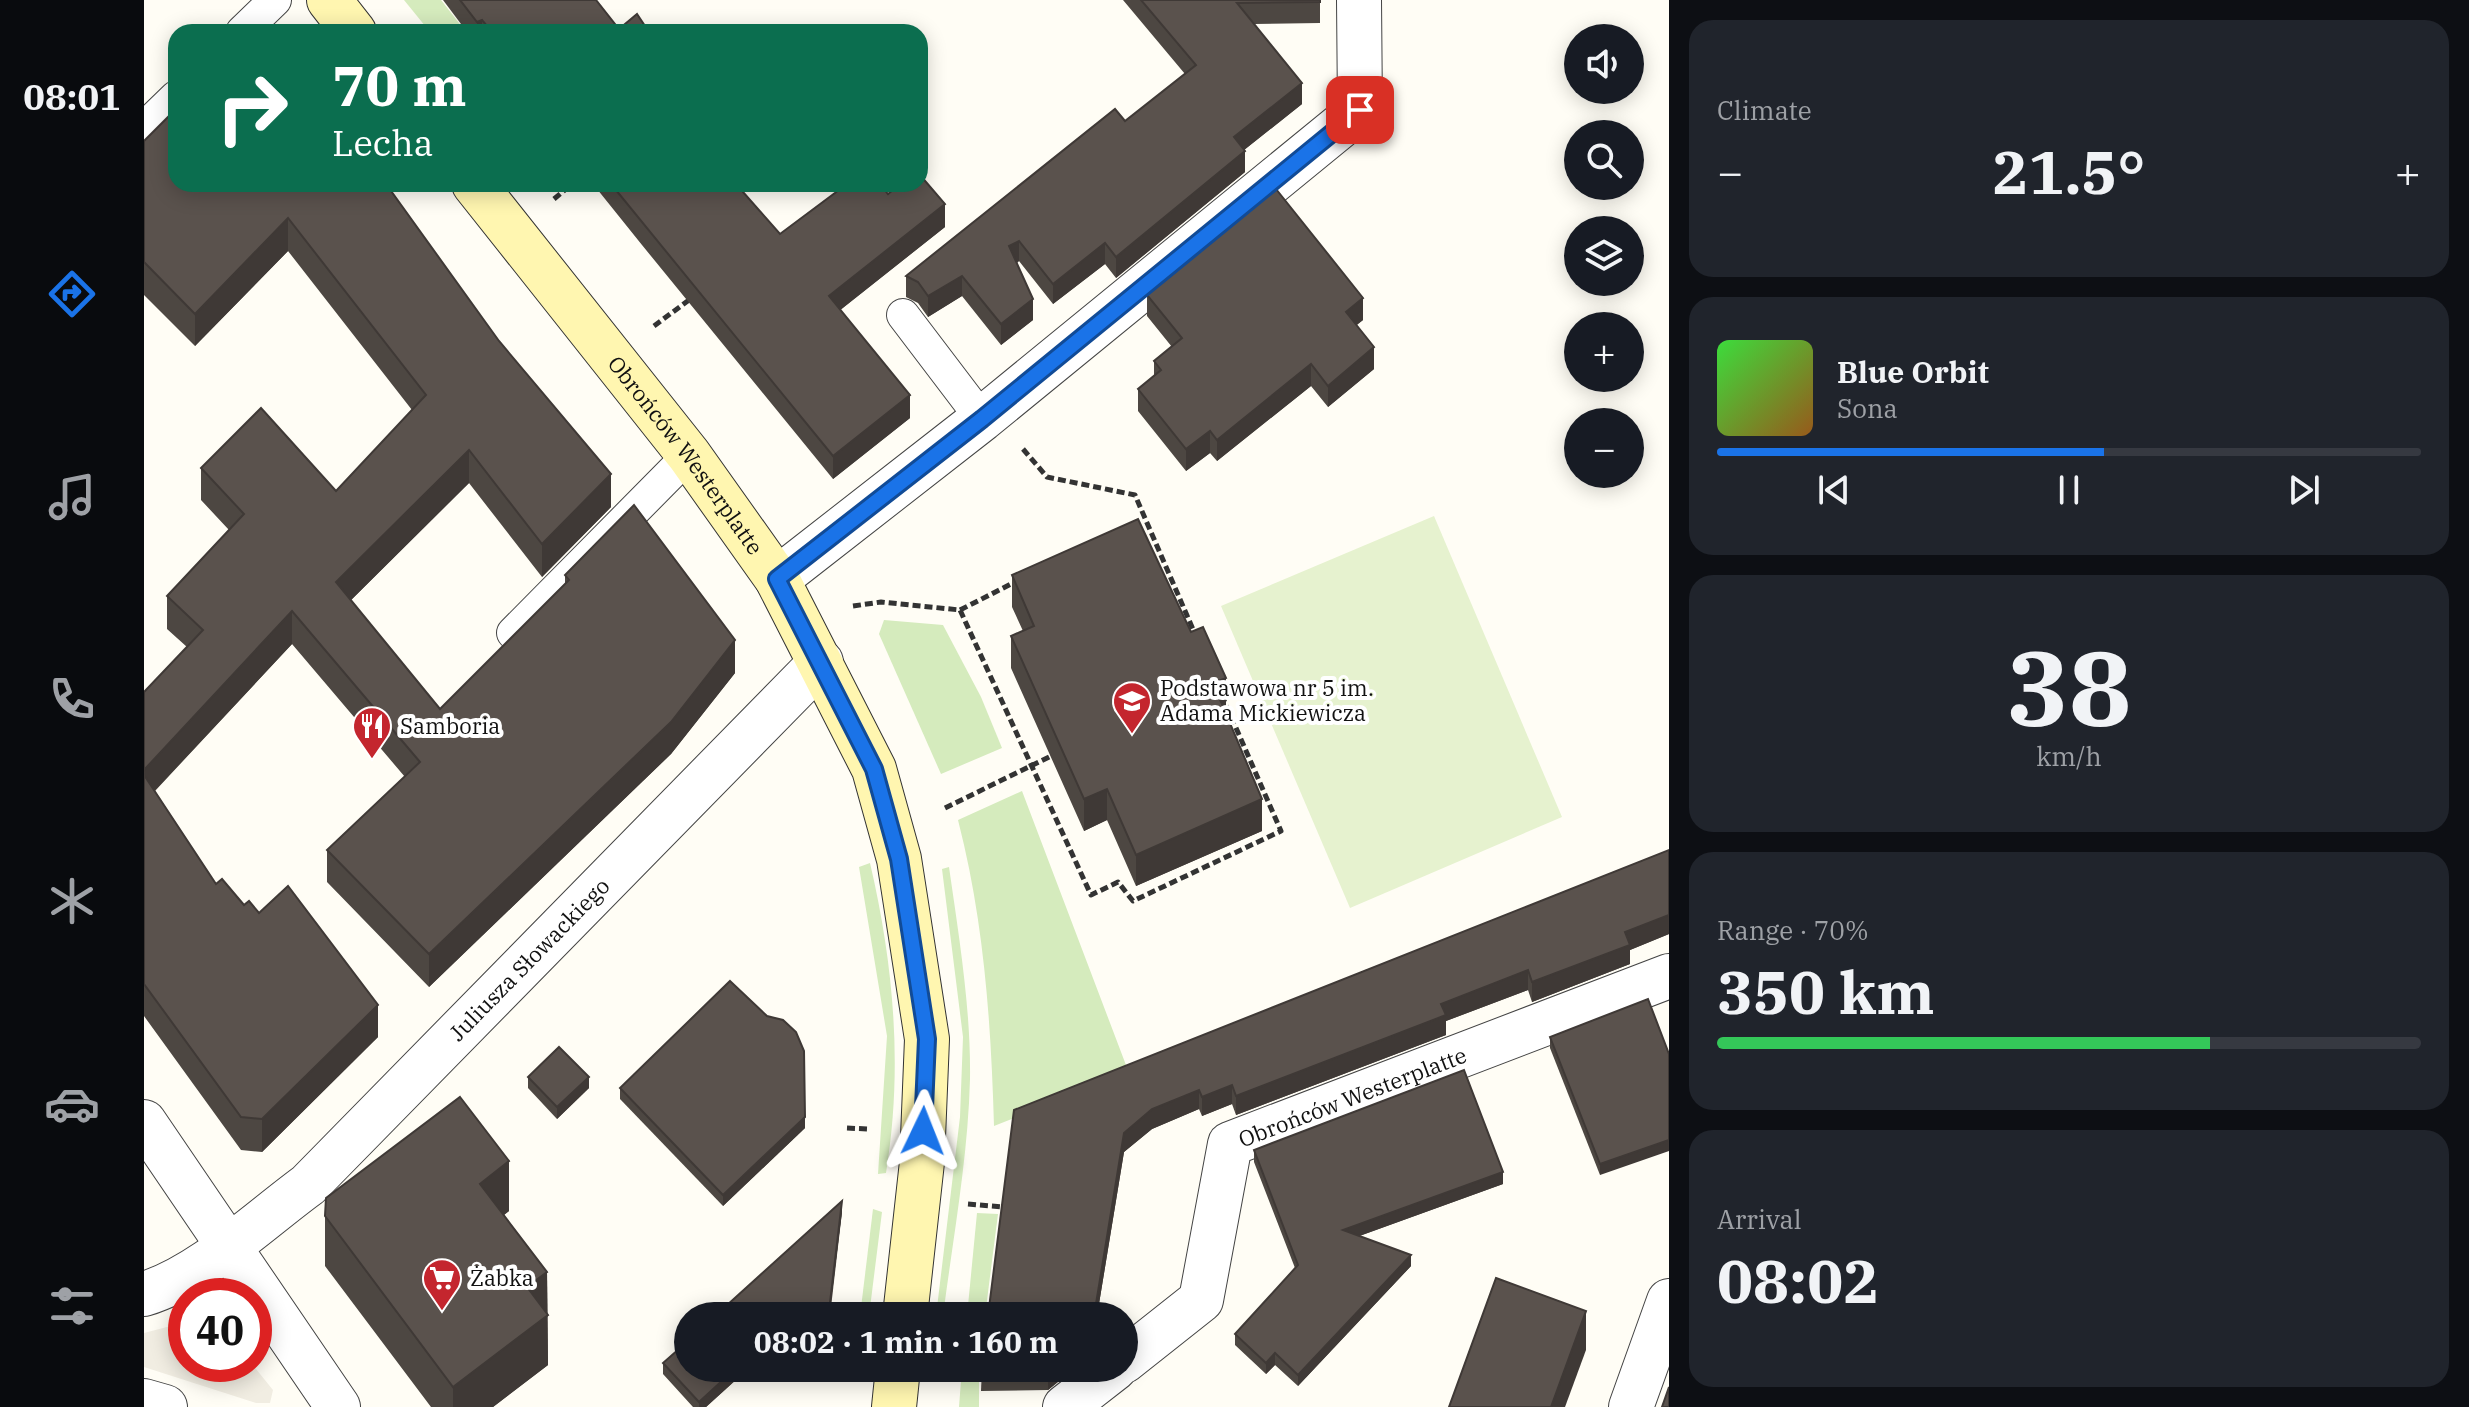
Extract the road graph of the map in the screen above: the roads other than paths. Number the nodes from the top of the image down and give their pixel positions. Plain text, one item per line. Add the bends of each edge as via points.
1 (275, 0) edge
2 (329, 0) edge
3 (1359, 0) edge
4 (250, 24) edge
5 (348, 24) edge
6 (168, 105) edge
7 (144, 128) edge
8 (480, 192) edge
9 (903, 315) dead end
10 (982, 419) junction
11 (689, 455) junction
12 (777, 579) junction
13 (513, 633) edge
14 (821, 662) junction
15 (1669, 976) edge
16 (144, 1122) edge
17 (228, 1245) junction
18 (144, 1294) edge
19 (1669, 1301) edge
20 (907, 1302) edge
21 (1138, 1350) edge
22 (897, 1382) edge
23 (1097, 1382) edge
24 (144, 1401) edge
25 (165, 1407) edge
26 (338, 1407) edge
27 (894, 1407) edge
28 (1065, 1407) edge
29 (1631, 1407) edge

1 - 4 lane
2 - 5 street
3 - 10 street via 1360,110
6 - 7 lane
8 - 11 street, Obrońców Westerplatte
9 - 10 lane
10 - 12 street
11 - 12 street, Obrońców Westerplatte
11 - 13 lane
12 - 14 street, Obrońców Westerplatte
14 - 17 street, Juliusza Słowackiego via 308,1185
14 - 20 street, Obrońców Westerplatte via 874,769 899,859 925,1025 922,1162
15 - 21 street, Obrońców Westerplatte via 1230,1144 1201,1300
16 - 17 street
17 - 18 street, Juliusza Słowackiego via 163,1288
17 - 26 street
19 - 29 street
22 - 27 street
23 - 28 street
24 - 25 street

